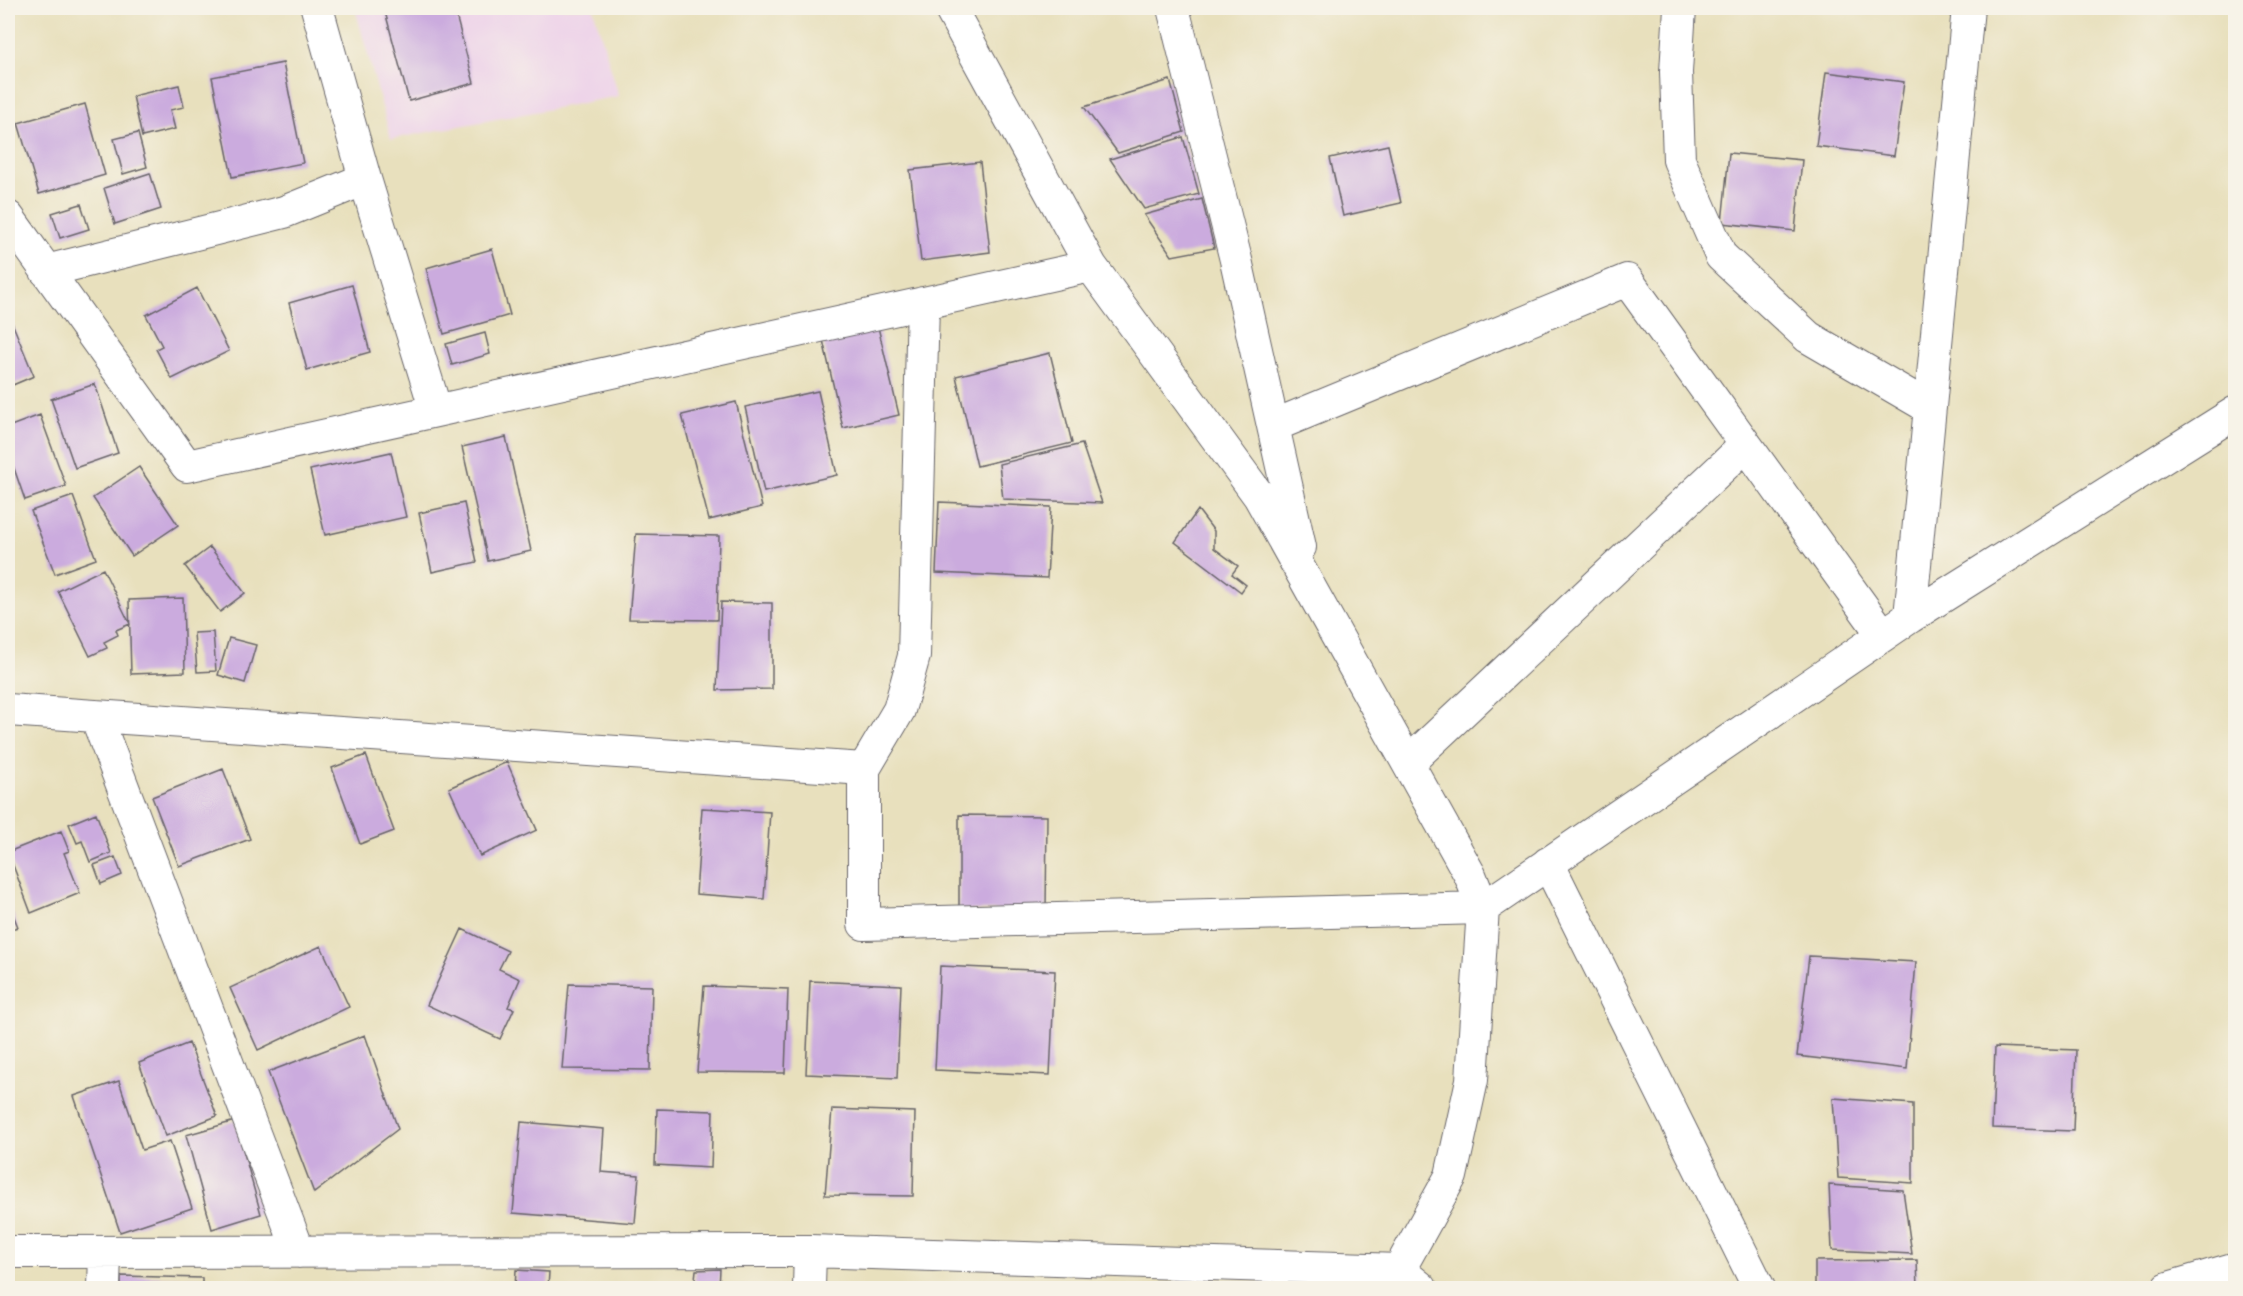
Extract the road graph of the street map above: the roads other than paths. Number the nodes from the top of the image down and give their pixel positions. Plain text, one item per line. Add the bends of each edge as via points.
1 (317, 8) edge
2 (950, 8) edge
3 (1173, 8) edge
4 (1680, 8) edge
5 (1968, 8) edge
6 (365, 179) junction
7 (8, 217) edge
8 (1091, 266) junction
9 (46, 271) junction
10 (923, 303) junction
11 (1930, 408) junction
12 (435, 411) junction
13 (2231, 420) edge
14 (1273, 426) junction
15 (1746, 445) junction
16 (1308, 584) junction
17 (1910, 617) junction
18 (1883, 636) junction
19 (8, 710) edge
20 (96, 716) junction
21 (1407, 763) junction
22 (864, 769) junction
23 (1548, 863) junction
24 (1483, 908) junction
25 (810, 1251) junction
26 (8, 1252) edge
27 (105, 1252) junction
28 (299, 1252) junction
29 (2235, 1268) edge
30 (1354, 1279) edge
31 (1410, 1279) edge
32 (104, 1288) edge
33 (809, 1288) edge
34 (1759, 1288) edge
35 (2168, 1288) edge

1 - 6 street
2 - 8 street
3 - 14 street
4 - 11 street via 1676,72 1679,160 1721,256 1808,337
5 - 11 street
6 - 9 street via 284,212
6 - 12 street
7 - 9 street
8 - 10 street
8 - 16 street via 1260,496
9 - 12 street via 187,466
10 - 12 street
10 - 22 street via 914,656 899,710
11 - 17 street
13 - 17 street
14 - 15 street via 1627,280
14 - 16 street
15 - 18 street
15 - 21 street
16 - 21 street
17 - 18 street
18 - 23 street
19 - 20 street
20 - 22 street
20 - 28 street
21 - 24 street via 1470,875
22 - 24 street via 864,924
23 - 24 street
23 - 34 street
24 - 31 street via 1472,1080 1451,1176
25 - 28 street
25 - 30 street
25 - 33 street
26 - 27 street
27 - 28 street
27 - 32 street
29 - 35 street
30 - 31 street

